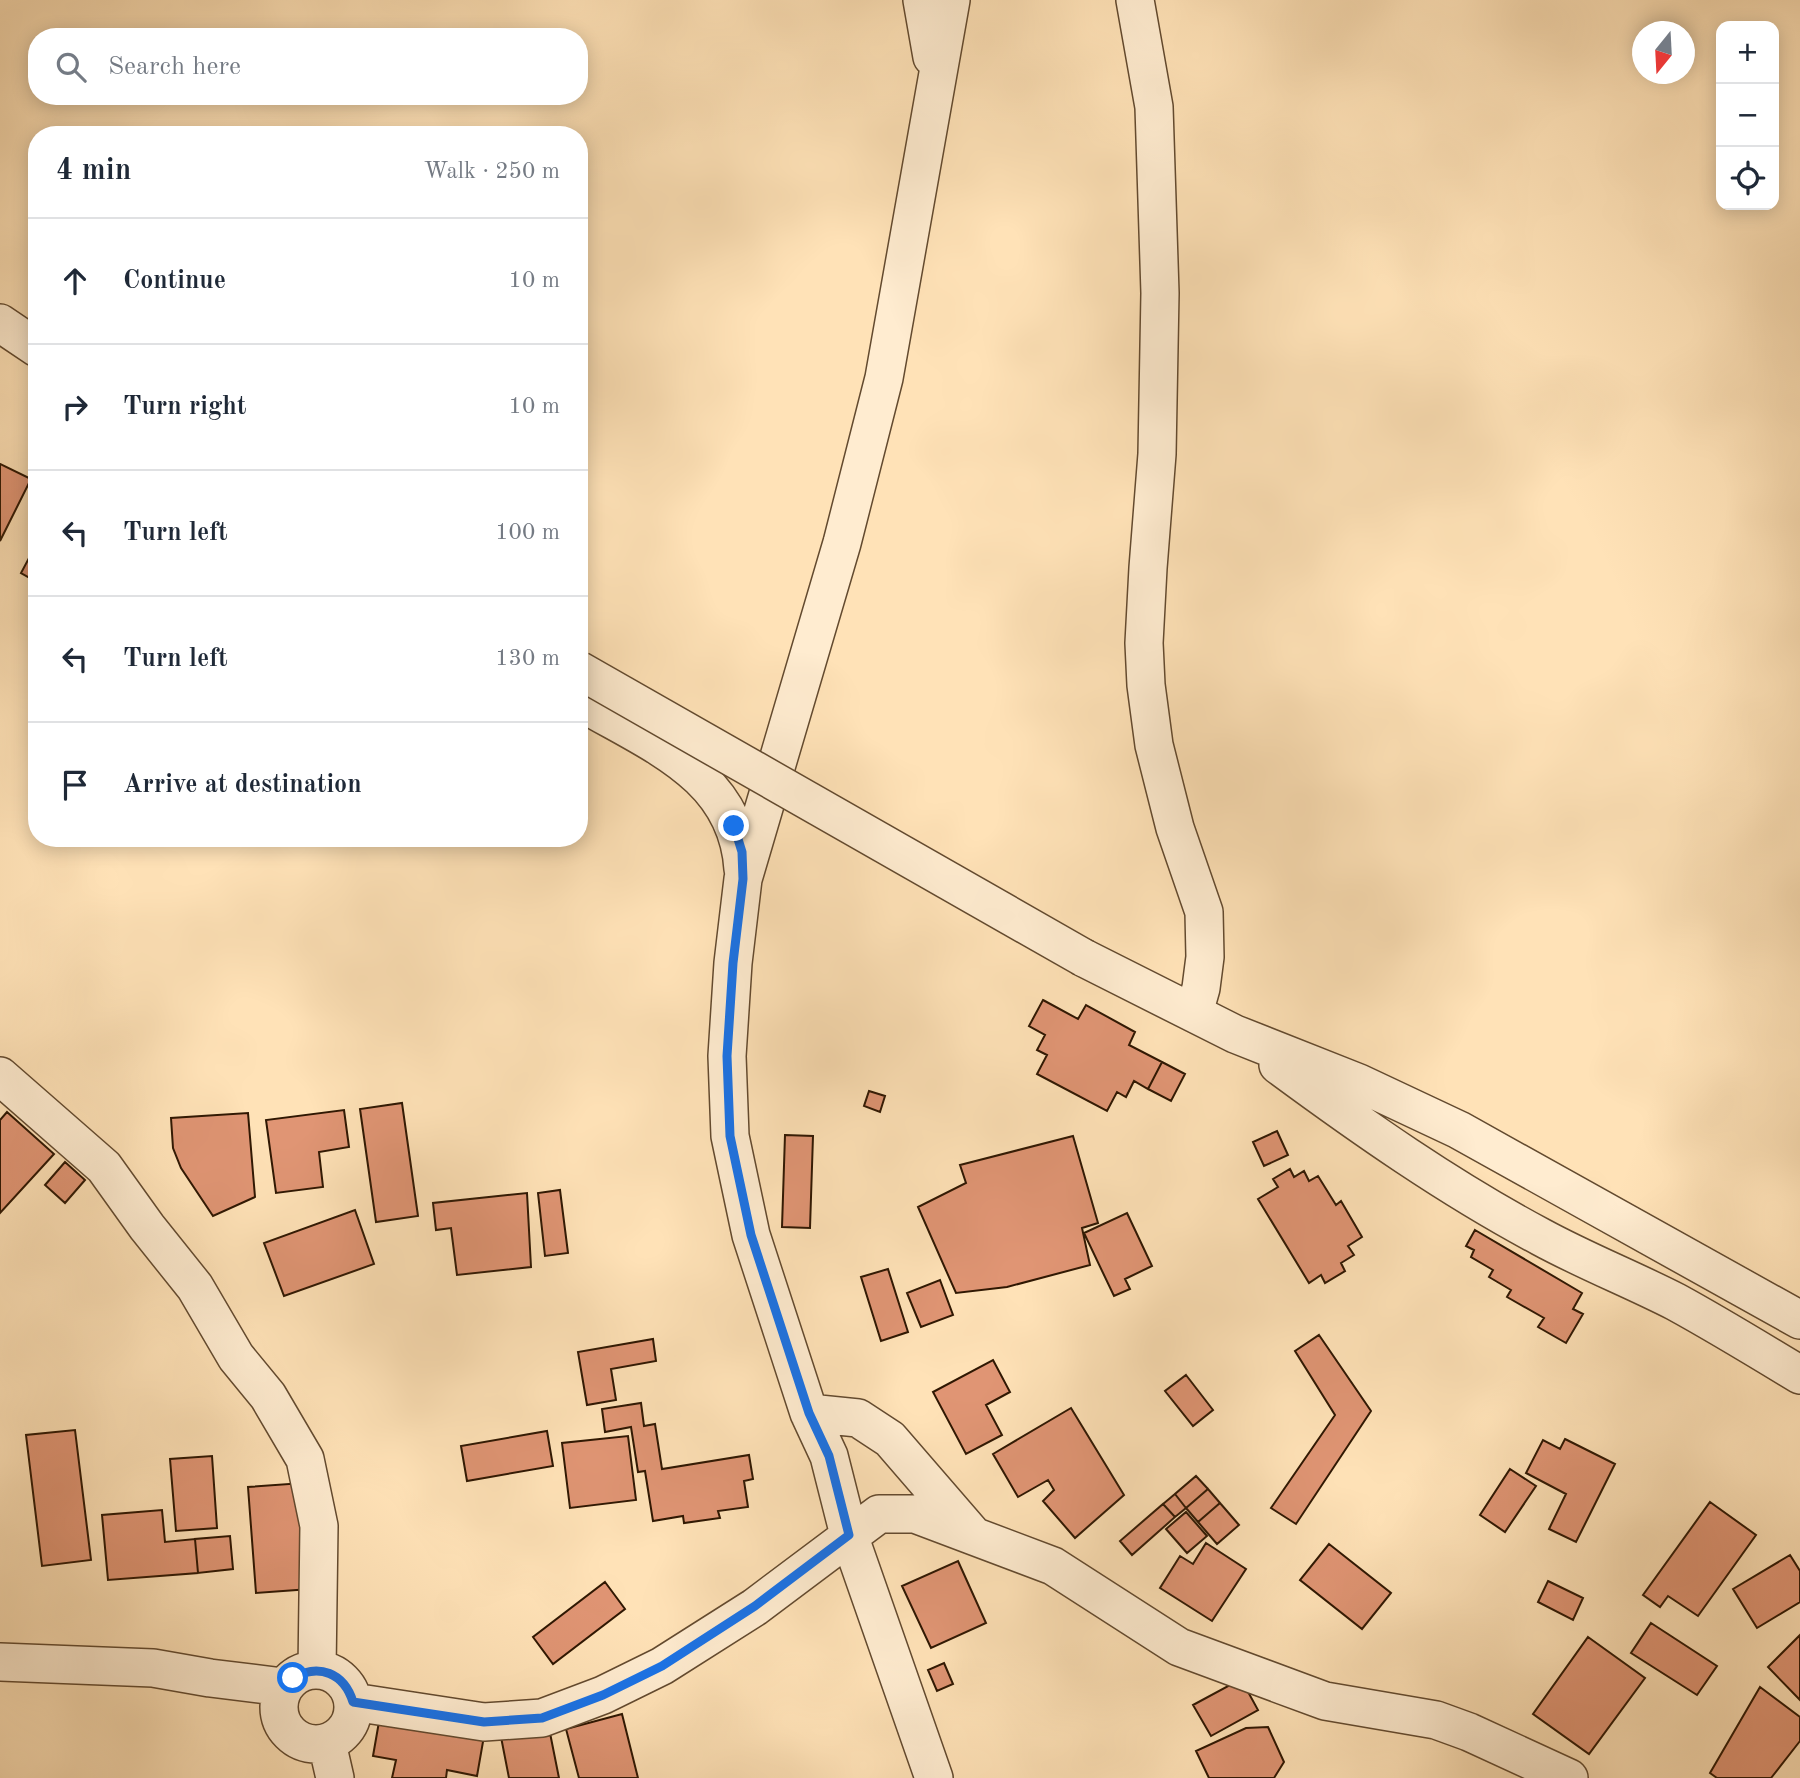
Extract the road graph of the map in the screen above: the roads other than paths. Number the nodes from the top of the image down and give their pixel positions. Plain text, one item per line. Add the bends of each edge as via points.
1 (922, 0) edge
2 (951, 0) edge
3 (1135, 0) edge
4 (937, 82) junction
5 (588, 675) edge
6 (588, 707) edge
7 (743, 879) junction
8 (1194, 1013) junction
9 (1235, 1034) junction
10 (0, 1076) edge
11 (1800, 1320) edge
12 (1800, 1375) edge
13 (809, 1413) junction
14 (849, 1535) junction
15 (976, 1539) junction
16 (0, 1662) edge
17 (317, 1670) junction
18 (284, 1687) junction
19 (353, 1702) junction
20 (327, 1743) junction
21 (335, 1778) edge
22 (934, 1778) edge
23 (1569, 1778) edge

1 - 4 street
2 - 4 street
3 - 8 street via 1154,107 1160,293 1146,685 1154,745 1175,828 1204,912 1205,957
4 - 7 street via 884,378 831,582
5 - 8 street, bridge via 1084,958
6 - 7 street via 684,763 705,781 734,826 742,852
7 - 13 street via 727,1056 730,1136 751,1235
8 - 9 street
9 - 11 street via 1359,1083 1459,1130
9 - 12 street via 1467,1194 1540,1236 1684,1307
10 - 17 street via 104,1167 195,1287 305,1459 319,1526
13 - 14 street via 829,1456
13 - 15 street via 858,1419 890,1439
14 - 15 street via 879,1514 915,1514
14 - 19 street via 755,1606 662,1666 542,1718 484,1722
14 - 22 street
15 - 23 street via 1053,1566 1179,1647 1325,1701 1436,1720
16 - 18 street via 153,1668
17 - 18 street via 304,1671
17 - 19 street via 341,1679
18 - 20 street via 279,1699 282,1725 302,1742
19 - 20 street via 348,1727
20 - 21 street

